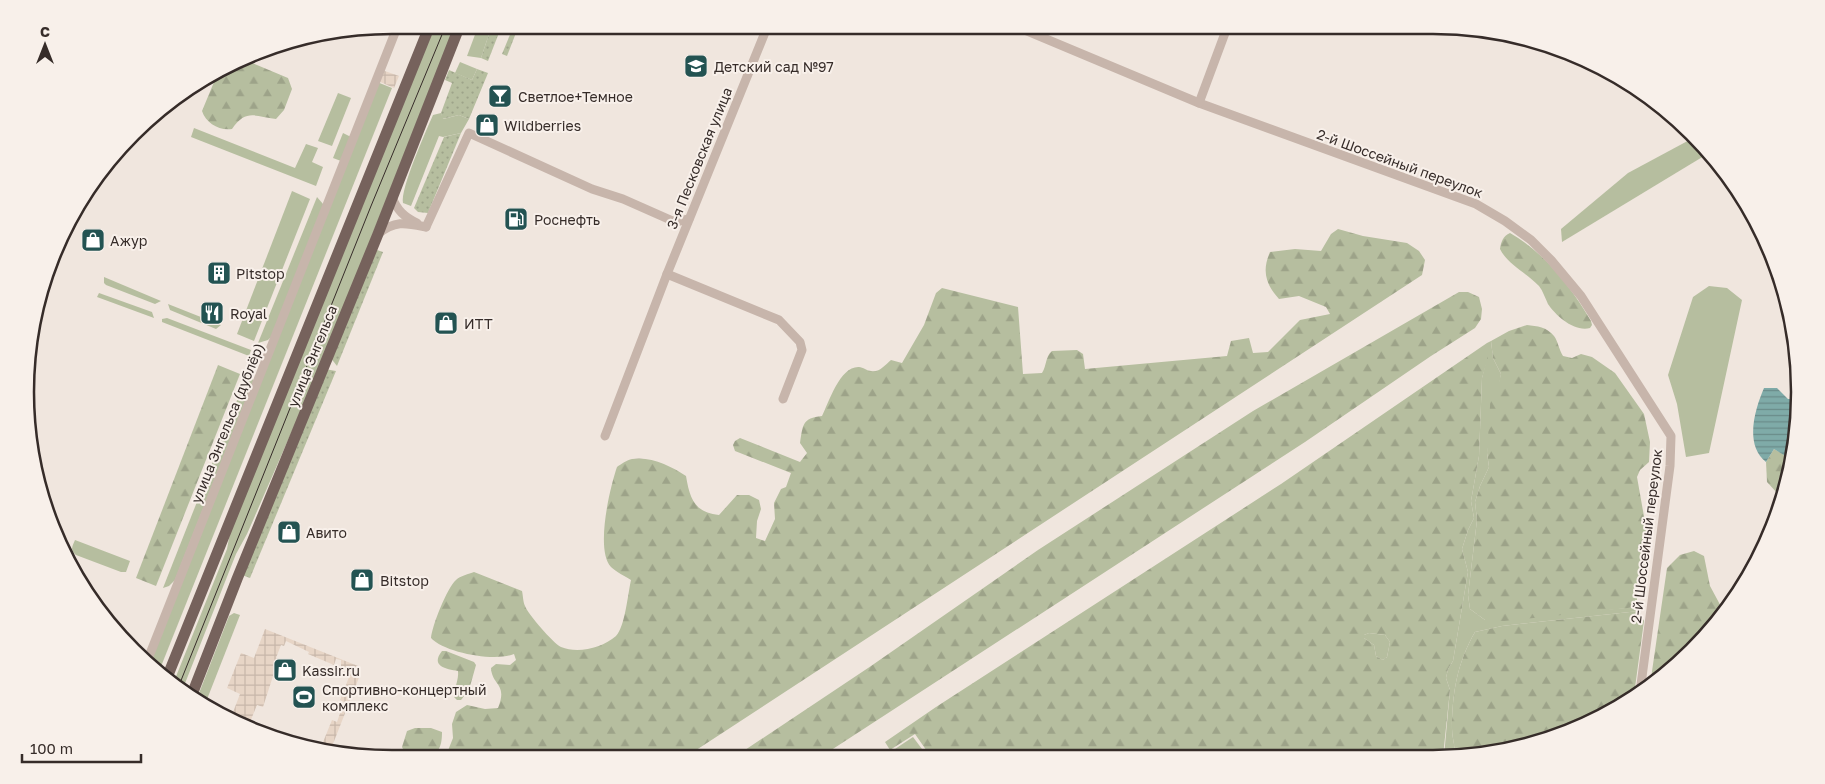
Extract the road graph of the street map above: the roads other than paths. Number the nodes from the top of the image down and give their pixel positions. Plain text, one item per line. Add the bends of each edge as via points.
1 (394, 34) edge
2 (426, 34) edge
3 (456, 34) edge
4 (764, 34) edge
5 (1034, 34) edge
6 (1225, 34) edge
7 (1199, 103) junction
8 (392, 197) junction
9 (690, 219) junction
10 (426, 227) junction
11 (378, 234) junction
12 (667, 274) junction
13 (783, 399) dead end
14 (605, 436) dead end
15 (150, 655) edge
16 (169, 672) edge
17 (1641, 683) edge
18 (194, 690) edge

1 - 15 street, улица Энгельса (дублёр)
2 - 16 main road, улица Энгельса
3 - 8 main road, улица Энгельса
4 - 9 street, 3-я Песковская улица
5 - 7 street, 2-й Шоссейный переулок
6 - 7 street
7 - 17 street, 2-й Шоссейный переулок via 1476,204 1531,240 1581,296 1671,436 1670,466
8 - 10 street via 406,218
8 - 11 main road, улица Энгельса
9 - 10 street via 675,222 630,201 592,189 469,133
9 - 12 street, 3-я Песковская улица
10 - 11 street via 399,223
11 - 18 main road, улица Энгельса
12 - 13 street via 779,320 800,342 802,350
12 - 14 street, 3-я Песковская улица

